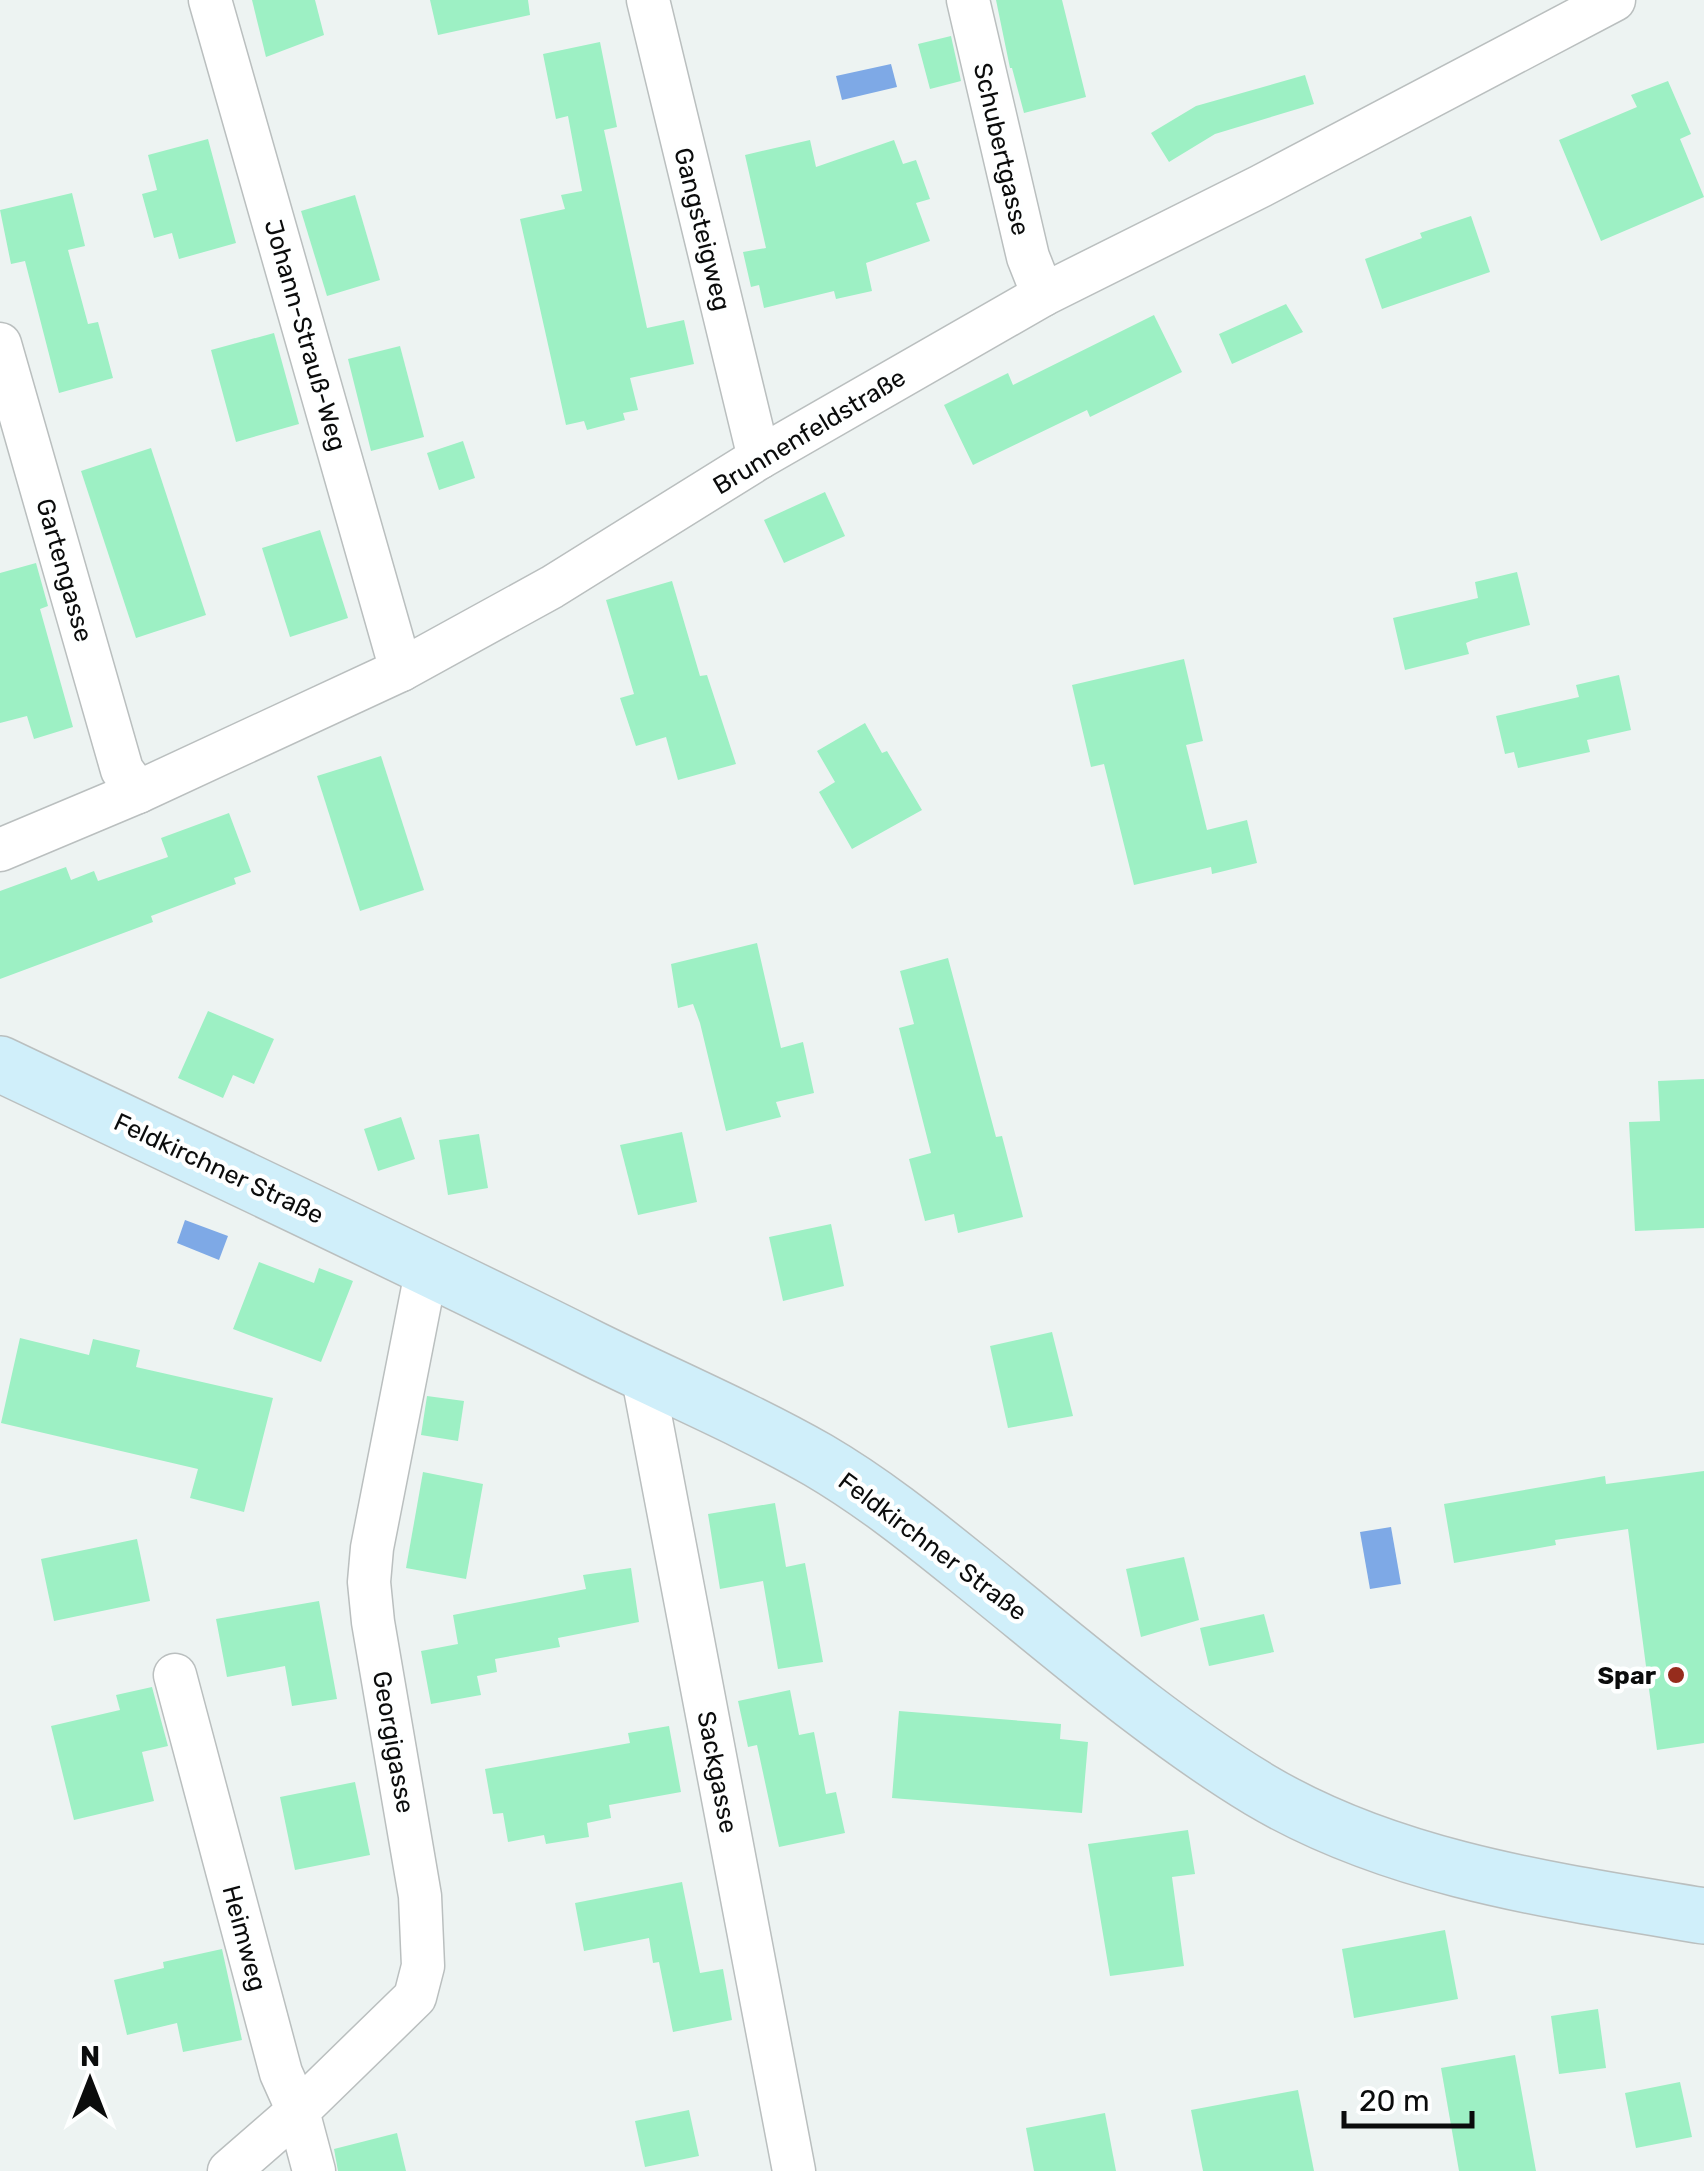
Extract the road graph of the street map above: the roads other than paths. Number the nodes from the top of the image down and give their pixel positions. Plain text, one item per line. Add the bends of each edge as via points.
1 (210, 0) edge
2 (648, 0) edge
3 (968, 0) edge
4 (1614, 0) edge
5 (1043, 296) junction
6 (0, 344) edge
7 (759, 458) junction
8 (401, 670) junction
9 (138, 792) junction
10 (0, 850) edge
11 (0, 1064) edge
12 (427, 1266) junction
13 (642, 1373) junction
14 (175, 1674) dead end
15 (1704, 1916) edge
16 (298, 2111) junction
17 (229, 2171) edge
18 (314, 2171) edge
19 (794, 2171) edge

1 - 8 street, Johann-Strauß-Weg
2 - 7 street, Gangsteigweg
3 - 5 street, Schubertgasse via 1028,258
4 - 5 street, Brunnenfeldstraße
5 - 7 street, Brunnenfeldstraße
6 - 9 street, Gartengasse via 122,770
7 - 8 street, Brunnenfeldstraße
8 - 9 street, Brunnenfeldstraße
9 - 10 street, Brunnenfeldstraße
11 - 12 street, Feldkirchner Straße
12 - 13 street, Feldkirchner Straße
12 - 16 street, Georgigasse via 370,1582 420,1896 424,1966 415,1997
13 - 15 street, Feldkirchner Straße via 820,1461 908,1520 1116,1687 1261,1790 1398,1851 1570,1894
13 - 19 street, Sackgasse
14 - 16 street, Heimweg via 281,2073
16 - 17 street
16 - 18 street

